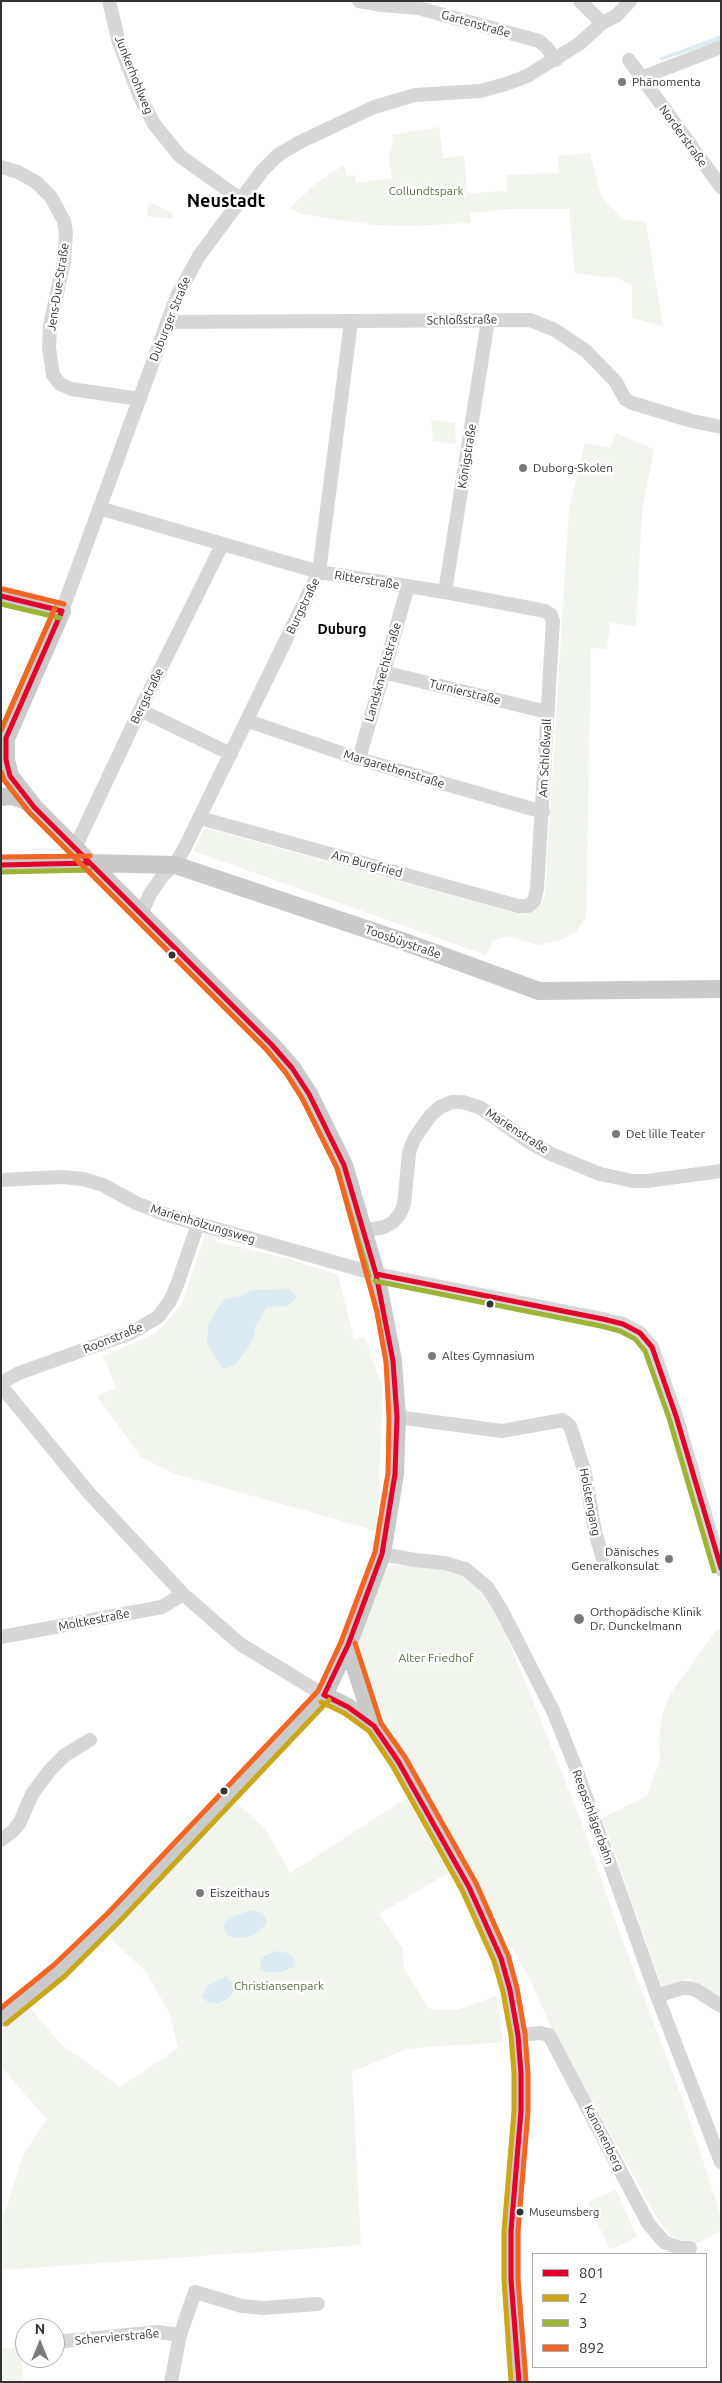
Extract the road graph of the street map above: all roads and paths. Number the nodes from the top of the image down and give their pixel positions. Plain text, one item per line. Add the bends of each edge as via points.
1 (109, 1) edge
2 (359, 1) edge
3 (580, 1) edge
4 (630, 1) edge
5 (602, 22) junction
6 (721, 47) edge
7 (556, 60) junction
8 (629, 60) dead end
9 (641, 78) junction
10 (1, 167) edge
11 (721, 187) edge
12 (240, 200) junction
13 (488, 320) junction
14 (167, 322) junction
15 (350, 322) junction
16 (140, 399) junction
17 (721, 426) edge
18 (99, 508) junction
19 (222, 545) junction
20 (320, 572) junction
21 (408, 586) junction
22 (445, 592) junction
23 (1, 596) edge
24 (62, 611) junction
25 (551, 615) joint
26 (383, 672) junction
27 (140, 710) junction
28 (547, 712) junction
29 (248, 721) junction
30 (4, 744) edge
31 (231, 754) junction
32 (359, 759) junction
33 (1, 797) edge
34 (34, 807) junction
35 (542, 812) junction
36 (200, 818) junction
37 (75, 848) junction
38 (90, 863) junction
39 (1, 865) edge
40 (175, 865) junction
41 (534, 901) joint
42 (141, 915) junction
43 (721, 989) edge
44 (721, 1171) edge
45 (1, 1180) edge
46 (198, 1224) junction
47 (364, 1231) junction
48 (376, 1274) junction
49 (1, 1385) edge
50 (397, 1417) junction
51 (382, 1554) junction
52 (603, 1559) dead end
53 (721, 1569) edge
54 (183, 1594) junction
55 (1, 1637) edge
56 (348, 1645) junction
57 (324, 1695) junction
58 (374, 1726) junction
59 (90, 1740) dead end
60 (1, 1840) edge
61 (657, 1996) junction
62 (721, 2006) edge
63 (1, 2018) edge
64 (518, 2035) junction
65 (721, 2162) edge
66 (690, 2248) dead end
67 (318, 2304) dead end
68 (180, 2335) junction
69 (65, 2341) edge
70 (171, 2382) edge
71 (519, 2382) edge

1 - 12 street, Junkerhohlweg via 119,43 154,124 180,156
2 - 7 street, Gartenstraße via 418,8 532,39 547,48
3 - 5 street
4 - 5 street, Duburger Straße via 616,16
5 - 7 street, Duburger Straße
6 - 9 street
7 - 12 street, Duburger Straße via 506,84 480,90 415,95 374,107 278,155
8 - 9 street, Norderstraße
9 - 11 street, Norderstraße
10 - 16 street, Jens-Due-Straße via 36,182 51,197 64,221 65,253 50,324 53,375 60,384 71,388
12 - 14 street, Duburger Straße via 186,276
13 - 15 street, Schloßstraße
13 - 17 street, Schloßstraße via 522,318 542,323 586,351 607,372 625,399 667,414
13 - 22 street, Königstraße
14 - 15 street, Schloßstraße
14 - 16 street, Duburger Straße
15 - 20 street, Burgstraße
16 - 18 street, Duburger Straße
18 - 19 street, Ritterstraße
18 - 24 street, Duburger Straße
19 - 20 street, Ritterstraße
19 - 27 street, Bergstraße
20 - 21 street, Ritterstraße
20 - 29 street, Burgstraße
21 - 22 street, Ritterstraße
21 - 26 street, Landsknechtstraße
22 - 25 street, Ritterstraße via 545,611
23 - 24 main road
24 - 30 main road, Duburger Straße
25 - 28 street, Am Schloßwall
26 - 28 street, Turnierstraße
26 - 32 street, Landsknechtstraße
27 - 31 street
27 - 37 street, Bergstraße
28 - 35 street, Am Schloßwall
29 - 31 street, Burgstraße
29 - 32 street, Margarethenstraße
30 - 34 main road via 10,776
31 - 36 street, Burgstraße
32 - 35 street, Margarethenstraße
33 - 34 main road via 12,796
34 - 37 main road
35 - 41 street, Am Schloßwall
36 - 40 street, Burgstraße
36 - 41 street, Am Burgfried via 518,906 528,906
37 - 38 main road
38 - 39 main road, Toosbüystraße
38 - 40 main road, Toosbüystraße
38 - 42 main road
40 - 42 street, Burgstraße via 150,894
40 - 43 main road, Toosbüystraße via 412,944 539,991
42 - 47 main road via 292,1068 309,1094 344,1164
44 - 47 street, Marienstraße via 647,1181 619,1179 593,1172 529,1142 481,1108 452,1102 430,1116 414,1139 400,1214 384,1227
45 - 46 street, Marienhölzungsweg via 83,1179 103,1185 136,1203
46 - 48 street, Marienhölzungsweg
46 - 49 street, Roonstraße via 177,1285 158,1317 131,1333 19,1373
47 - 48 main road
48 - 50 main road via 393,1361
48 - 53 street, Marienhölzungsweg via 603,1319 640,1333 652,1347 676,1416
49 - 54 street via 89,1493
50 - 51 main road via 395,1474
50 - 52 street, Holstengang via 502,1431 563,1420 570,1426 585,1473
51 - 56 main road
51 - 61 street, Reepschlägerbahn via 465,1569 486,1587 501,1610 553,1711
54 - 55 street, Moltkestraße via 162,1607
54 - 57 street via 240,1644
56 - 57 main road
56 - 58 main road
57 - 58 main road
57 - 63 main road via 114,1917 60,1970
58 - 64 main road via 403,1769 489,1929 510,1990
59 - 60 street via 65,1755 50,1770 32,1794 20,1822
61 - 62 street via 689,1988
61 - 65 street, Reepschlägerbahn
64 - 66 street, Kanonenberg via 549,2035 648,2223 664,2242
64 - 71 main road via 521,2111 512,2196 511,2279
67 - 68 street via 264,2308 242,2306 195,2292
68 - 69 street, Schervierstraße via 158,2332
68 - 70 street

